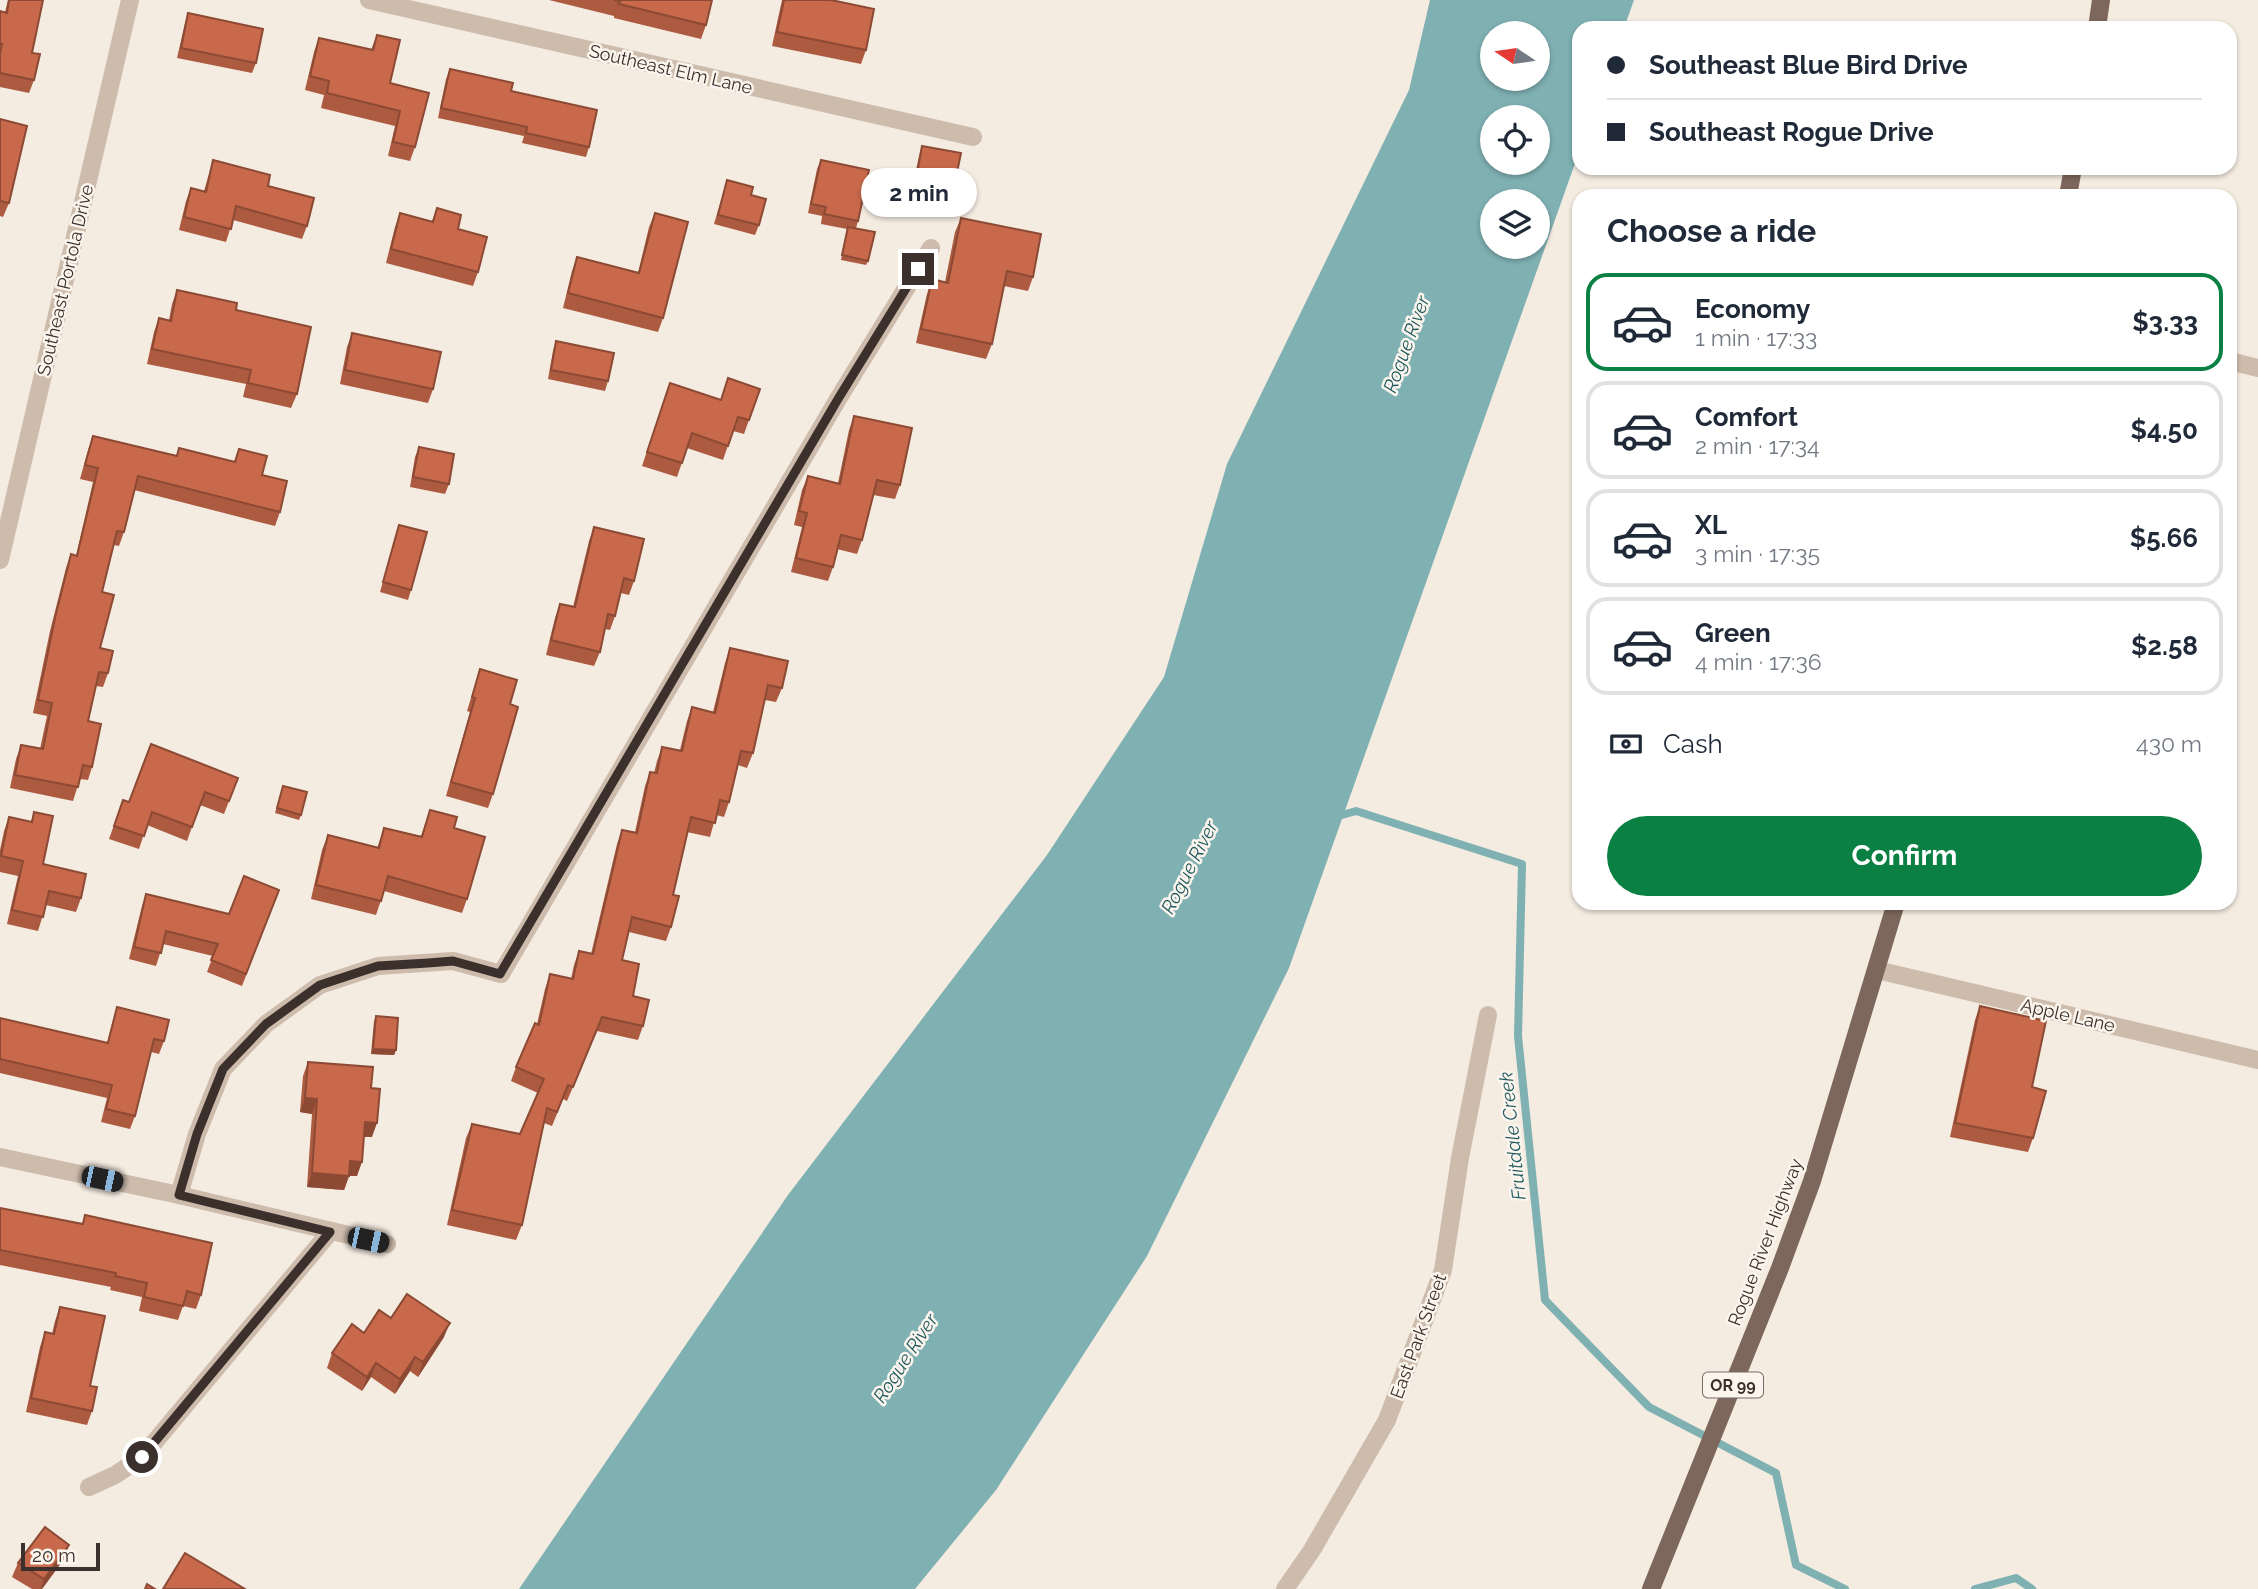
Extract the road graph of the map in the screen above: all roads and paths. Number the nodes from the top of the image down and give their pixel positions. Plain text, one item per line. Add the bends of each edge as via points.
1 (130, 0) edge
2 (369, 0) edge
3 (2101, 0) edge
4 (2098, 21) edge
5 (973, 137) dead end
6 (931, 248) dead end
7 (2237, 363) edge
8 (2258, 368) edge
9 (0, 560) edge
10 (1894, 910) edge
11 (1877, 970) junction
12 (1488, 1015) dead end
13 (2258, 1060) edge
14 (0, 1157) edge
15 (179, 1195) junction
16 (330, 1232) junction
17 (387, 1244) dead end
18 (89, 1487) dead end
19 (1285, 1589) edge
20 (1651, 1589) edge

1 - 9 street, Southeast Portola Drive
2 - 5 street, Southeast Elm Lane
3 - 4 main road
6 - 15 street via 500,974 453,961 378,966 320,985 266,1024 223,1069
7 - 8 street
10 - 11 main road, Rogue River Highway / OR 99
11 - 13 street, Apple Lane
11 - 20 main road, Rogue River Highway / OR 99 via 1812,1181
12 - 19 street, East Park Street via 1443,1270 1387,1420
14 - 15 street
15 - 16 street
16 - 17 street
16 - 18 street via 142,1457

